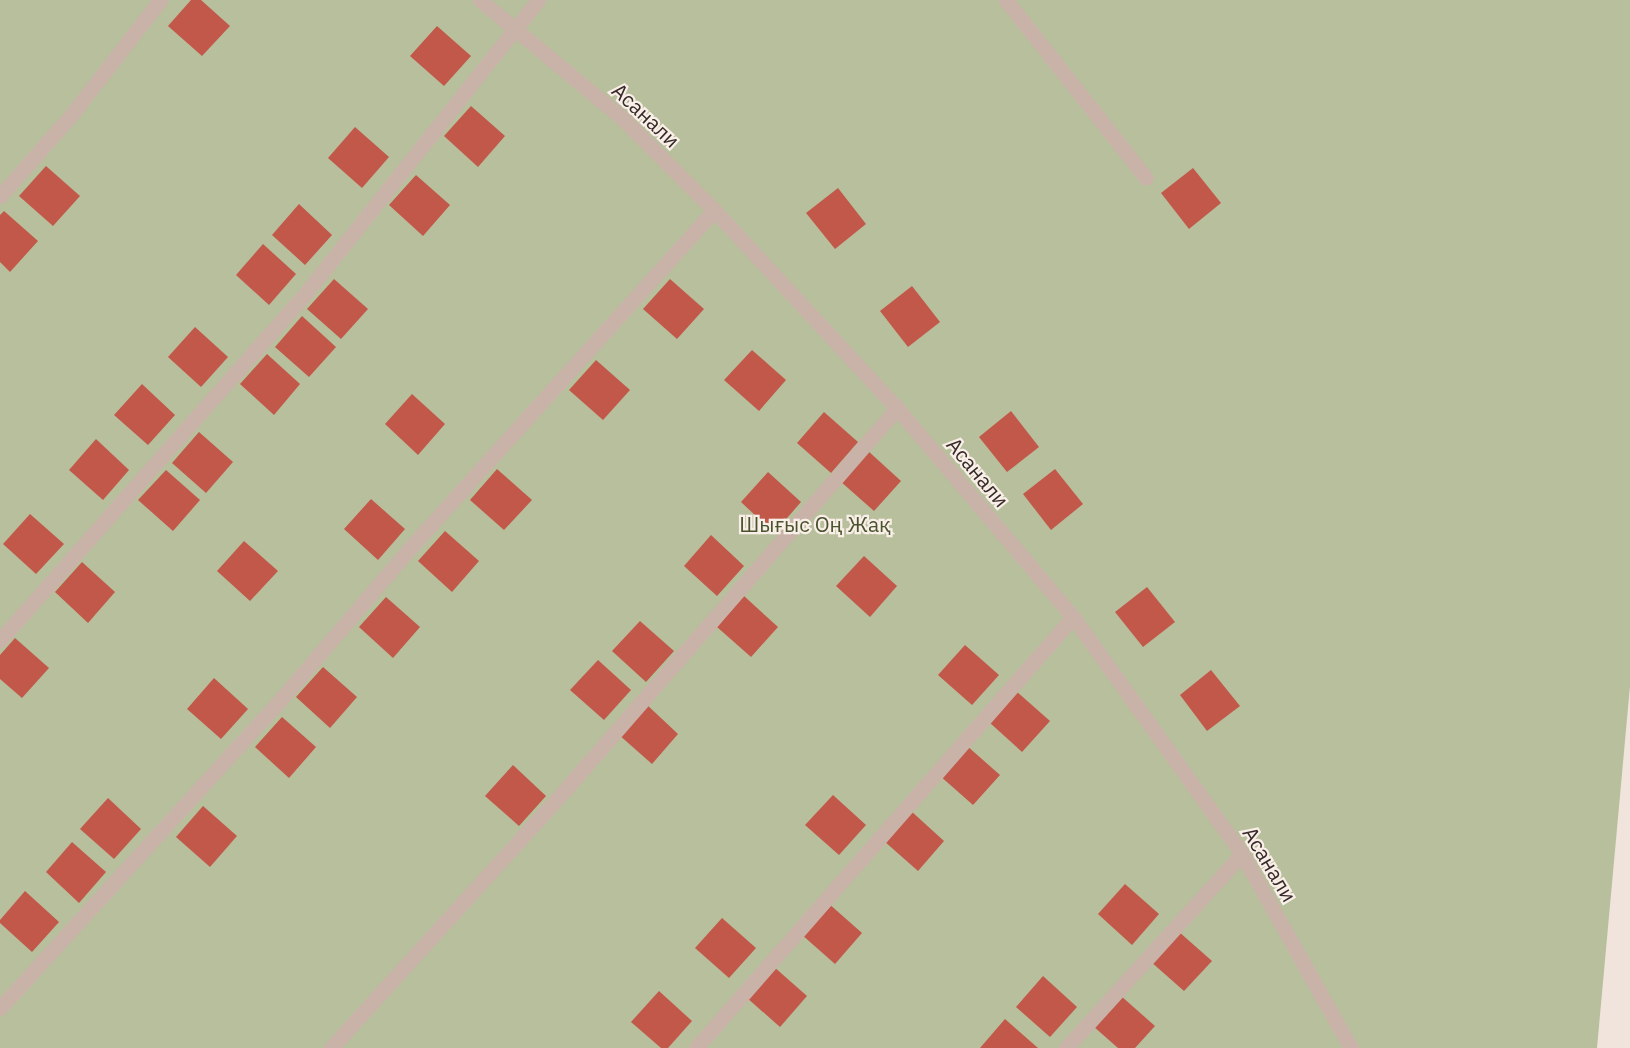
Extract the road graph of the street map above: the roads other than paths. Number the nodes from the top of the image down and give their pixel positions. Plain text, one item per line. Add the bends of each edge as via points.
1 (160, 0) edge
2 (480, 0) edge
3 (538, 0) edge
4 (1006, 0) edge
5 (515, 31) junction
6 (1146, 178) dead end
7 (0, 196) edge
8 (714, 210) junction
9 (897, 408) junction
10 (1073, 617) junction
11 (0, 640) edge
12 (1242, 854) junction
13 (0, 1008) edge
14 (331, 1048) edge
15 (696, 1048) edge
16 (1066, 1048) edge
17 (1351, 1048) edge

1 - 7 street via 72,114
2 - 5 street, Асанали
3 - 5 street
4 - 6 street
5 - 8 street, Асанали via 622,118
5 - 11 street via 305,294
8 - 9 street, Асанали
8 - 13 street via 410,548 282,698
9 - 10 street, Асанали
9 - 14 street via 564,791
10 - 12 street, Асанали
10 - 15 street
12 - 16 street
12 - 17 street, Асанали

